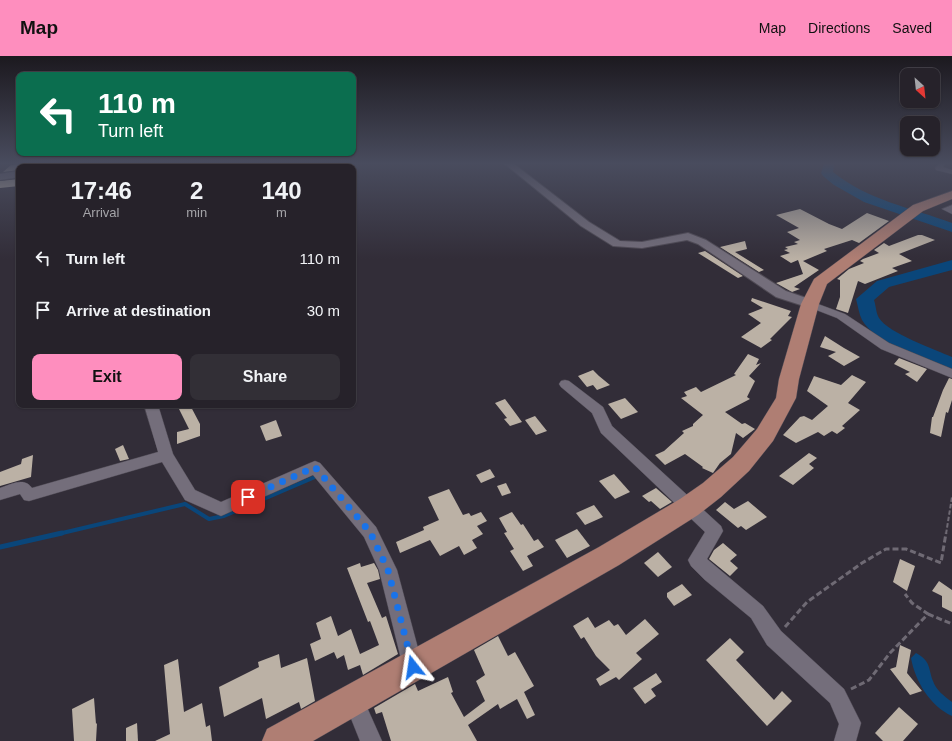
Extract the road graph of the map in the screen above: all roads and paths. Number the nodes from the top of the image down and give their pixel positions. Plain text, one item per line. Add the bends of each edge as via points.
1 (549, 196) edge
2 (950, 196) edge
3 (952, 207) edge
4 (952, 211) edge
5 (810, 304) junction
6 (952, 374) edge
7 (565, 384) dead end
8 (152, 408) edge
9 (166, 455) junction
10 (0, 494) edge
11 (952, 497) edge
12 (689, 507) junction
13 (905, 594) dead end
14 (928, 614) junction
15 (952, 624) edge
16 (774, 638) junction
17 (413, 667) junction
18 (837, 696) junction
19 (354, 701) junction
20 (280, 741) edge
21 (371, 741) edge
22 (845, 741) edge

1 - 5 street via 585,224 617,244 642,245 688,236 702,242 781,294
2 - 5 main road via 910,215 820,282
3 - 4 street via 946,209
5 - 6 street via 841,316 885,346
5 - 12 main road via 786,398 765,435 740,464
7 - 12 street via 598,410 606,429
8 - 9 street
9 - 10 street via 29,495 23,487
9 - 17 street via 190,495 221,509 315,467 370,532 388,570
11 - 16 path via 941,563 906,549 886,548 807,602
12 - 16 street via 714,531 698,560 757,612
12 - 17 main road via 610,556
13 - 14 path via 912,603
14 - 15 path
14 - 18 path via 890,653 869,680
16 - 18 street
17 - 19 main road
18 - 22 street via 850,723
19 - 20 main road
19 - 21 street

